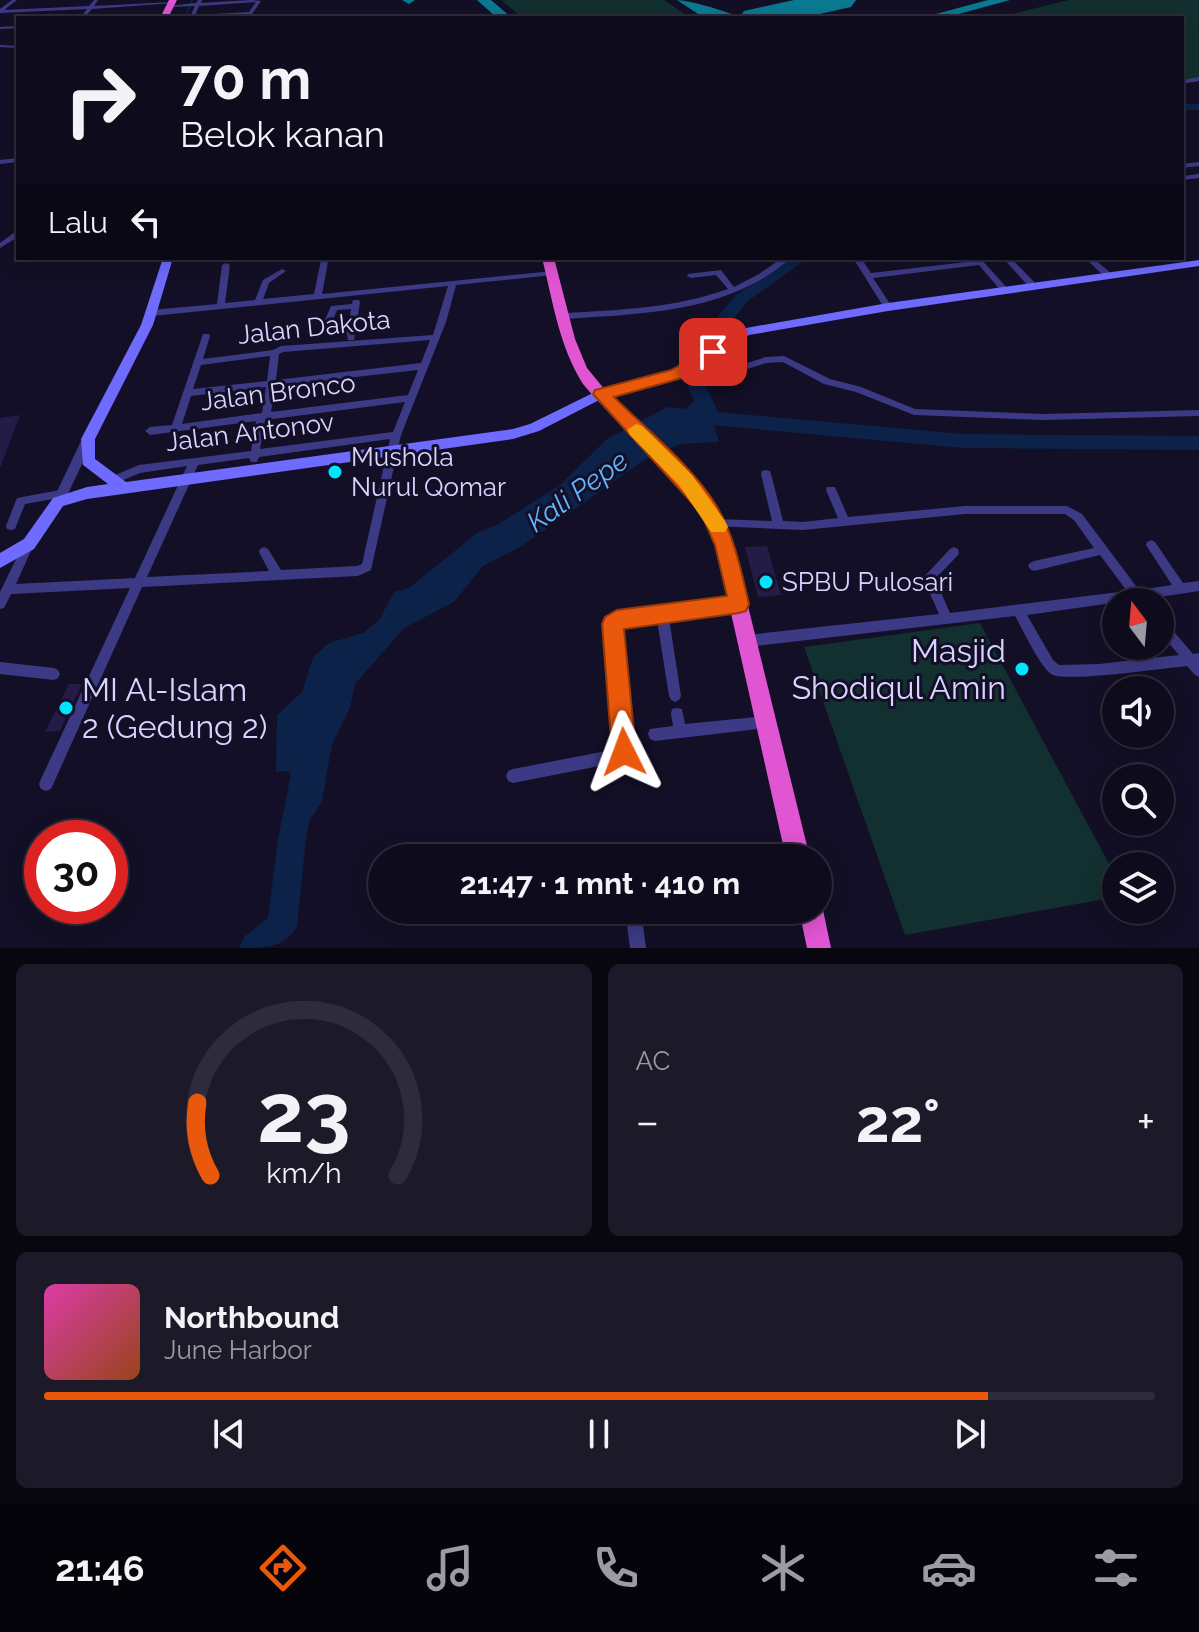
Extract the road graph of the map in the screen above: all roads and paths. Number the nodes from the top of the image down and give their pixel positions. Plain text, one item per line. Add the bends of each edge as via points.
1 (15, 0) edge
2 (96, 0) edge
3 (172, 3) edge
4 (196, 3) edge
5 (91, 7) junction
6 (0, 11) edge
7 (84, 16) edge
8 (206, 16) edge
9 (167, 260) edge
10 (549, 260) edge
11 (784, 260) edge
12 (858, 260) edge
13 (951, 260) edge
14 (978, 260) edge
15 (1009, 260) edge
16 (1091, 260) edge
17 (324, 262) dead end
18 (1199, 263) edge
19 (226, 265) dead end
20 (956, 266) junction
21 (282, 271) dead end
22 (553, 273) junction
23 (691, 276) dead end
24 (868, 276) junction
25 (1109, 276) junction
26 (453, 283) junction
27 (1033, 286) junction
28 (1005, 290) junction
29 (733, 291) junction
30 (358, 292) junction
31 (318, 296) junction
32 (258, 302) junction
33 (221, 306) junction
34 (356, 306) junction
35 (888, 307) junction
36 (152, 313) junction
37 (564, 316) junction
38 (352, 331) junction
39 (206, 336) dead end
40 (436, 337) junction
41 (350, 344) junction
42 (275, 353) junction
43 (197, 363) junction
44 (693, 365) junction
45 (424, 366) junction
46 (270, 384) junction
47 (187, 393) junction
48 (601, 394) junction
49 (411, 398) junction
50 (1199, 413) edge
51 (264, 416) junction
52 (176, 427) junction
53 (150, 431) dead end
54 (396, 435) junction
55 (88, 439) junction
56 (371, 439) junction
57 (392, 452) junction
58 (370, 455) junction
59 (253, 461) junction
60 (192, 469) junction
61 (766, 474) dead end
62 (117, 484) junction
63 (831, 490) dead end
64 (59, 498) junction
65 (845, 522) junction
66 (717, 523) junction
67 (11, 526) dead end
68 (779, 526) junction
69 (29, 544) junction
70 (1151, 545) dead end
71 (1104, 550) junction
72 (264, 552) dead end
73 (954, 552) dead end
74 (0, 561) edge
75 (1034, 566) dead end
76 (277, 574) junction
77 (139, 582) junction
78 (1199, 586) edge
79 (1132, 588) edge
80 (8, 589) junction
81 (1181, 589) junction
82 (1174, 590) edge
83 (1102, 602) edge
84 (0, 604) edge
85 (739, 604) junction
86 (1019, 612) junction
87 (662, 614) junction
88 (947, 619) junction
89 (1174, 639) edge
90 (747, 641) junction
91 (1196, 663) edge
92 (0, 669) edge
93 (54, 674) dead end
94 (675, 696) dead end
95 (677, 714) dead end
96 (767, 722) junction
97 (680, 731) junction
98 (655, 734) dead end
99 (513, 776) dead end
100 (46, 784) dead end
101 (795, 844) edge
102 (635, 924) edge
103 (814, 924) edge
104 (638, 948) edge
105 (819, 948) edge

1 - 6 street
2 - 5 street
3 - 4 street
3 - 5 street
4 - 8 street via 259,1 250,13
5 - 6 street
5 - 7 street
9 - 36 main road
10 - 22 highway
11 - 29 street
12 - 24 street
13 - 20 street
14 - 20 street
14 - 28 street
15 - 27 street
16 - 25 street
17 - 31 street
18 - 25 main road
19 - 33 street
20 - 24 street
21 - 32 street via 266,282
22 - 26 street
22 - 37 highway
23 - 29 street via 718,272
24 - 35 street
25 - 27 main road
26 - 30 street
26 - 40 street
27 - 28 main road
28 - 35 main road
29 - 37 street via 684,307
30 - 31 street
30 - 34 street
31 - 32 street
32 - 33 street
33 - 36 street
34 - 38 street
34 - 38 street via 334,308 326,327
35 - 44 main road via 746,332
36 - 55 main road
37 - 48 highway via 584,374
38 - 41 street
39 - 43 street
40 - 41 street, Jalan Dakota
40 - 45 street
41 - 42 street, Jalan Dakota
42 - 43 street, Jalan Dakota
42 - 46 street
43 - 47 street
44 - 48 main road
44 - 50 street via 744,367 784,359 827,382 914,412 1058,417
45 - 46 street
45 - 49 street
46 - 47 street
46 - 51 street
47 - 52 street
48 - 57 main road via 528,431
48 - 66 highway via 685,480
49 - 51 street, Jalan Bronco
49 - 54 street
51 - 52 street, Jalan Bronco
51 - 59 street
52 - 53 street, Jalan Bronco
54 - 56 street, Jalan Antonov
54 - 57 street
55 - 62 main road via 88,461
55 - 64 street
56 - 58 street
56 - 59 street, Jalan Antonov
57 - 58 main road
57 - 76 street via 367,567
58 - 59 main road
59 - 60 main road
60 - 62 main road
60 - 77 street
61 - 68 street
62 - 64 main road
63 - 65 street
64 - 67 street via 21,501
64 - 69 main road
65 - 68 street
65 - 71 street via 965,510 1062,509 1078,517
66 - 68 street
66 - 85 highway
69 - 74 main road
69 - 80 street
70 - 81 street
71 - 75 street
71 - 79 street
72 - 76 street
73 - 88 street via 929,578
76 - 77 street
77 - 80 street
77 - 100 street
78 - 81 street
80 - 84 street
81 - 82 street
83 - 86 street
85 - 87 street
85 - 90 highway
86 - 88 street
86 - 91 street via 1057,671
87 - 94 street
87 - 99 street via 613,624 624,752
88 - 90 street
89 - 91 street
90 - 96 highway
92 - 93 street
95 - 97 street
96 - 97 street
96 - 101 highway
97 - 98 street
102 - 104 street
103 - 105 highway

